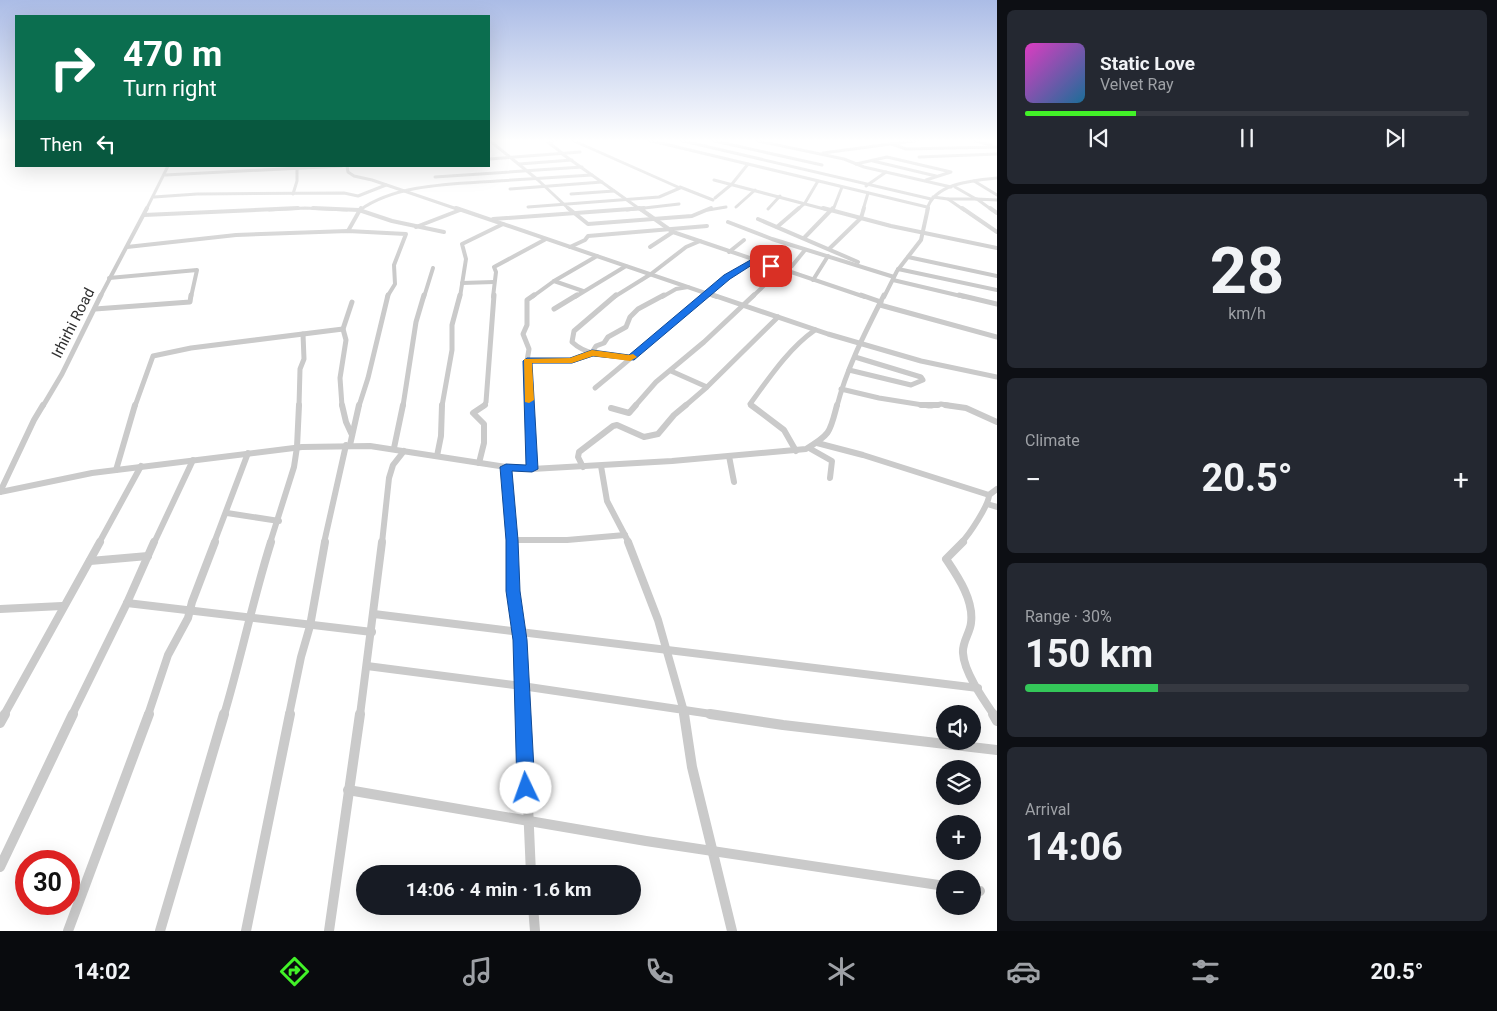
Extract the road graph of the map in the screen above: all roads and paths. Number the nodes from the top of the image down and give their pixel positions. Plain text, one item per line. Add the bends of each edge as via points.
1 (161, 183) edge
2 (296, 183) edge
3 (381, 183) edge
4 (457, 183) edge
5 (540, 183) edge
6 (585, 183) edge
7 (604, 183) edge
8 (672, 183) edge
9 (817, 183) edge
10 (828, 183) edge
11 (936, 183) edge
12 (966, 183) edge
13 (978, 183) edge
14 (732, 184) joint
15 (868, 184) joint
16 (386, 185) junction
17 (544, 187) junction
18 (680, 187) junction
19 (842, 187) junction
20 (954, 187) junction
21 (510, 189) dead end
22 (754, 190) junction
23 (404, 191) junction
24 (614, 191) junction
25 (859, 191) junction
26 (868, 193) junction
27 (293, 194) junction
28 (571, 194) dead end
29 (997, 195) edge
30 (780, 196) junction
31 (154, 197) junction
32 (932, 198) junction
33 (948, 199) junction
34 (977, 199) junction
35 (626, 200) junction
36 (997, 200) edge
37 (805, 203) junction
38 (563, 204) junction
39 (679, 204) dead end
40 (726, 206) dead end
41 (528, 207) dead end
42 (736, 207) dead end
43 (927, 207) junction
44 (639, 209) junction
45 (768, 209) dead end
46 (359, 210) junction
47 (460, 210) junction
48 (832, 211) junction
49 (997, 213) edge
50 (574, 214) junction
51 (144, 215) junction
52 (861, 218) junction
53 (652, 219) junction
54 (758, 219) dead end
55 (490, 220) junction
56 (728, 222) dead end
57 (503, 224) junction
58 (707, 226) dead end
59 (415, 227) junction
60 (777, 228) junction
61 (668, 229) junction
62 (348, 231) junction
63 (444, 232) dead end
64 (673, 232) junction
65 (997, 232) edge
66 (923, 233) junction
67 (804, 238) junction
68 (546, 239) junction
69 (744, 240) dead end
70 (700, 242) junction
71 (127, 246) junction
72 (570, 247) junction
73 (650, 247) dead end
74 (997, 248) edge
75 (829, 249) junction
76 (770, 250) dead end
77 (805, 250) junction
78 (729, 252) junction
79 (597, 256) junction
80 (828, 256) junction
81 (908, 257) junction
82 (754, 260) junction
83 (759, 262) junction
84 (626, 266) junction
85 (433, 268) dead end
86 (864, 268) junction
87 (898, 269) junction
88 (783, 270) junction
89 (651, 274) junction
90 (997, 276) edge
91 (109, 278) junction
92 (893, 279) junction
93 (813, 280) junction
94 (554, 281) junction
95 (462, 282) junction
96 (494, 282) junction
97 (688, 286) junction
98 (997, 290) edge
99 (583, 291) junction
100 (707, 294) junction
101 (352, 302) dead end
102 (743, 304) junction
103 (881, 304) junction
104 (997, 304) edge
105 (94, 309) junction
106 (554, 309) dead end
107 (778, 317) junction
108 (343, 329) junction
109 (815, 330) junction
110 (303, 334) junction
111 (997, 337) edge
112 (860, 344) junction
113 (592, 353) junction
114 (855, 357) junction
115 (630, 358) junction
116 (527, 361) junction
117 (849, 370) junction
118 (671, 371) junction
119 (997, 377) edge
120 (707, 387) junction
121 (595, 388) dead end
122 (841, 389) junction
123 (610, 408) dead end
124 (997, 422) edge
125 (352, 435) junction
126 (817, 443) junction
127 (348, 445) junction
128 (298, 448) junction
129 (394, 448) junction
130 (809, 448) junction
131 (404, 451) junction
132 (796, 451) junction
133 (248, 453) junction
134 (437, 456) junction
135 (729, 456) junction
136 (193, 460) junction
137 (479, 463) junction
138 (141, 466) junction
139 (601, 466) junction
140 (506, 467) junction
141 (583, 467) junction
142 (532, 469) junction
143 (116, 470) junction
144 (830, 478) dead end
145 (734, 482) dead end
146 (997, 488) edge
147 (0, 492) edge
148 (990, 495) junction
149 (987, 504) junction
150 (997, 507) edge
151 (227, 513) junction
152 (279, 521) junction
153 (625, 535) junction
154 (512, 540) junction
155 (148, 556) junction
156 (90, 561) junction
157 (127, 603) junction
158 (62, 606) junction
159 (0, 609) edge
160 (190, 611) junction
161 (374, 614) junction
162 (250, 618) junction
163 (310, 626) junction
164 (372, 632) junction
165 (519, 632) junction
166 (666, 650) junction
167 (367, 666) junction
168 (522, 686) junction
169 (978, 688) junction
170 (684, 711) junction
171 (996, 720) edge
172 (0, 723) edge
173 (997, 750) edge
174 (348, 790) junction
175 (528, 822) junction
176 (712, 852) junction
177 (530, 865) edge
178 (0, 867) edge
179 (936, 885) edge
180 (534, 915) edge
181 (68, 931) edge
182 (160, 931) edge
183 (246, 931) edge
184 (329, 931) edge
185 (535, 931) edge
186 (732, 931) edge

1 - 31 street, Irhirhi Road
2 - 27 street
3 - 16 street
4 - 23 street
5 - 17 street
6 - 17 street
7 - 24 street
8 - 18 street
9 - 37 street
10 - 19 street
11 - 20 street
12 - 20 street
13 - 29 street
14 - 18 street via 714,199
14 - 22 street
15 - 25 street
15 - 32 street
16 - 23 street
16 - 27 street via 358,196 344,192
17 - 21 street
17 - 38 street
18 - 35 street via 664,196
19 - 25 street
19 - 48 street
20 - 32 street
20 - 34 street
22 - 30 street
22 - 42 street
23 - 46 street
23 - 47 street
24 - 28 street
24 - 35 street
25 - 26 street
26 - 43 street
26 - 52 street
27 - 31 street
30 - 37 street
30 - 45 street
31 - 51 street, Irhirhi Road
32 - 33 street
32 - 43 street
33 - 34 street
33 - 65 street
34 - 36 street
34 - 49 street
35 - 38 street
35 - 44 street
37 - 48 street
37 - 60 street
38 - 41 street
38 - 50 street
39 - 44 street
40 - 53 street via 692,216
43 - 66 street
44 - 50 street
44 - 53 street
46 - 51 street via 305,208
46 - 59 street
46 - 62 street
47 - 55 street
47 - 59 street
48 - 52 street
48 - 67 street
50 - 53 street via 588,224
50 - 55 street
51 - 71 street, Irhirhi Road
52 - 66 street
52 - 75 street
53 - 61 street
54 - 60 street
55 - 57 street
56 - 77 street
57 - 68 street
57 - 95 street via 463,243 466,258
58 - 61 street
59 - 63 street
60 - 67 street
61 - 64 street
61 - 72 street via 588,236
62 - 71 street via 230,235
62 - 125 street via 407,235 394,266 395,282 387,297
64 - 70 street
64 - 73 street
66 - 74 street
66 - 81 street
67 - 75 street
68 - 72 street
68 - 96 street via 496,265
69 - 78 street
70 - 78 street
70 - 89 street via 686,247
71 - 91 street, Irhirhi Road
72 - 79 street
75 - 86 street
76 - 83 street
77 - 80 street
77 - 88 street via 792,266
78 - 82 street
79 - 84 street
79 - 94 street
80 - 86 street
80 - 93 street
81 - 87 street
81 - 90 street
82 - 83 street
82 - 100 street
83 - 88 street
84 - 89 street
84 - 99 street
85 - 129 street via 416,322
86 - 92 street
87 - 92 street
87 - 98 street
88 - 93 street
88 - 102 street
89 - 97 street
89 - 113 street via 612,298 574,331 572,342 575,346
91 - 105 street, Irhirhi Road
91 - 105 street via 197,270 190,302
92 - 103 street
92 - 104 street
93 - 103 street
94 - 99 street
94 - 116 street via 527,300 527,325 523,334 530,350
95 - 96 street
95 - 134 street via 452,328 453,341 442,403 442,442
96 - 137 street via 486,402 473,413 484,424 484,444
97 - 100 street
97 - 113 street via 638,309 626,327 596,346
99 - 106 street
100 - 102 street
100 - 115 street
101 - 108 street
102 - 107 street
102 - 118 street
103 - 111 street
103 - 112 street
105 - 147 street, Irhirhi Road via 62,374 34,420
107 - 109 street
107 - 120 street
108 - 110 street
108 - 125 street via 342,404
109 - 112 street
109 - 132 street via 774,372 750,404 784,430
110 - 128 street
110 - 143 street via 153,356
112 - 114 street
112 - 119 street
113 - 115 street
113 - 116 street via 572,361
114 - 117 street
114 - 117 street via 921,376 923,380 911,385
115 - 121 street
116 - 142 street
117 - 122 street
118 - 120 street
118 - 123 street via 656,382 629,413
120 - 141 street via 674,415 658,434 644,437 617,425 612,426 579,452
122 - 124 street via 930,406 949,405 974,411
122 - 126 street via 830,431
125 - 127 street
126 - 130 street
126 - 148 street
127 - 128 street
127 - 129 street
127 - 163 street via 327,528
128 - 133 street
128 - 152 street
129 - 131 street
130 - 132 street
130 - 144 street via 832,461
131 - 134 street
131 - 161 street via 390,474
132 - 135 street
133 - 136 street
133 - 151 street
134 - 137 street
135 - 139 street
135 - 145 street
136 - 138 street
136 - 155 street
137 - 140 street
138 - 143 street
138 - 156 street
139 - 141 street
139 - 153 street via 608,501
140 - 142 street
140 - 154 street
141 - 142 street
143 - 147 street
146 - 148 street
148 - 149 street
149 - 150 street
149 - 169 street via 971,533 946,559 967,597 971,612 963,655
151 - 152 street
151 - 160 street
152 - 162 street via 256,588
153 - 154 street
153 - 166 street via 658,620
154 - 165 street via 513,591
155 - 156 street
155 - 157 street
156 - 158 street
157 - 160 street
157 - 178 street
158 - 159 street
158 - 172 street
160 - 162 street
160 - 181 street via 168,655 140,740
161 - 164 street
161 - 165 street
162 - 163 street
162 - 182 street
163 - 164 street
163 - 183 street
164 - 167 street
165 - 166 street
165 - 168 street
166 - 169 street
166 - 170 street
167 - 168 street
167 - 174 street
168 - 170 street
168 - 175 street
169 - 171 street
170 - 173 street
170 - 176 street via 692,767
174 - 175 street
174 - 184 street
175 - 176 street
175 - 177 street
176 - 179 street
176 - 186 street
180 - 185 street

